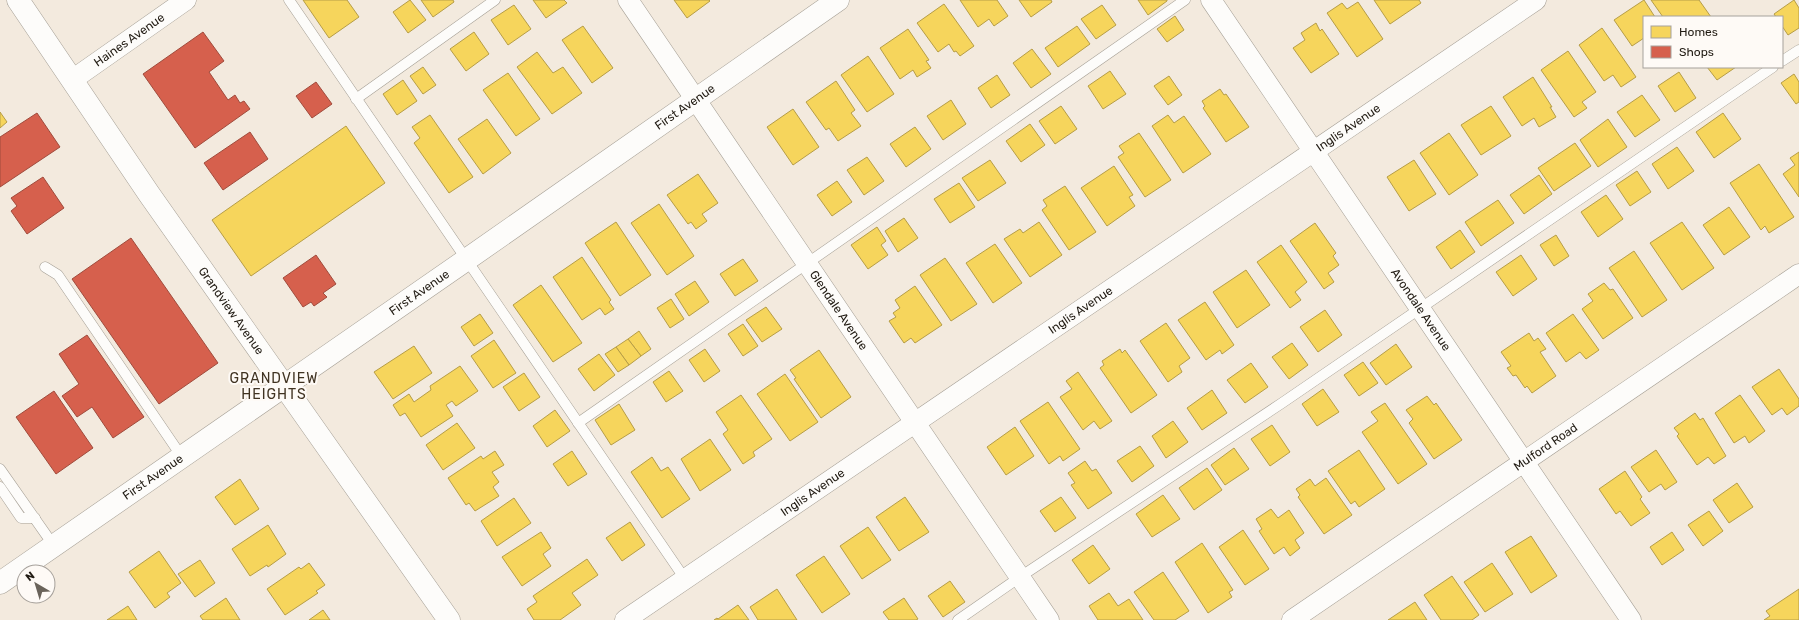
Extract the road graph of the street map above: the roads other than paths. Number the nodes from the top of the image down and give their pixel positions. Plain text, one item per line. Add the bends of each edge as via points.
1 (18, 0) edge
2 (186, 0) edge
3 (289, 0) edge
4 (495, 0) edge
5 (628, 0) edge
6 (838, 0) edge
7 (1185, 0) edge
8 (1211, 0) edge
9 (1536, 0) edge
10 (1799, 50) edge
11 (1783, 60) edge
12 (1772, 68) edge
13 (72, 80) junction
14 (356, 99) junction
15 (696, 99) junction
16 (1314, 151) junction
17 (466, 260) junction
18 (806, 263) junction
19 (45, 266) dead end
20 (1799, 274) edge
21 (1420, 309) junction
22 (284, 386) junction
23 (578, 423) junction
24 (914, 423) junction
25 (182, 457) junction
26 (1524, 461) junction
27 (0, 468) edge
28 (0, 487) edge
29 (35, 518) junction
30 (54, 546) junction
31 (1020, 577) junction
32 (685, 579) junction
33 (0, 583) edge
34 (449, 620) edge
35 (625, 620) edge
36 (958, 620) edge
37 (1049, 620) edge
38 (1292, 620) edge
39 (1631, 620) edge

1 - 13 street, Grandview Avenue
2 - 13 street, Haines Avenue
3 - 14 lane
4 - 14 lane
5 - 15 street, Glendale Avenue
6 - 15 street, First Avenue
7 - 18 lane
8 - 16 street, Avondale Avenue
9 - 16 street, Inglis Avenue
10 - 11 lane
12 - 21 lane
13 - 22 street, Grandview Avenue
14 - 17 lane
15 - 17 street, First Avenue
15 - 18 street, Glendale Avenue
16 - 21 street, Avondale Avenue
16 - 24 street, Inglis Avenue
17 - 22 street, First Avenue
17 - 23 lane
18 - 23 lane
18 - 24 street, Glendale Avenue
19 - 25 lane via 58,275
20 - 26 street, Mulford Road
21 - 26 street, Avondale Avenue
21 - 31 lane
22 - 25 street, First Avenue
22 - 34 street, Grandview Avenue
23 - 32 lane
24 - 31 street, Glendale Avenue
24 - 32 street, Inglis Avenue
25 - 30 street, First Avenue
26 - 38 street, Mulford Road
26 - 39 street, Avondale Avenue
27 - 29 lane
28 - 29 lane via 21,518
29 - 30 lane
30 - 33 street, First Avenue
31 - 36 lane
31 - 37 street, Glendale Avenue
32 - 35 street, Inglis Avenue

